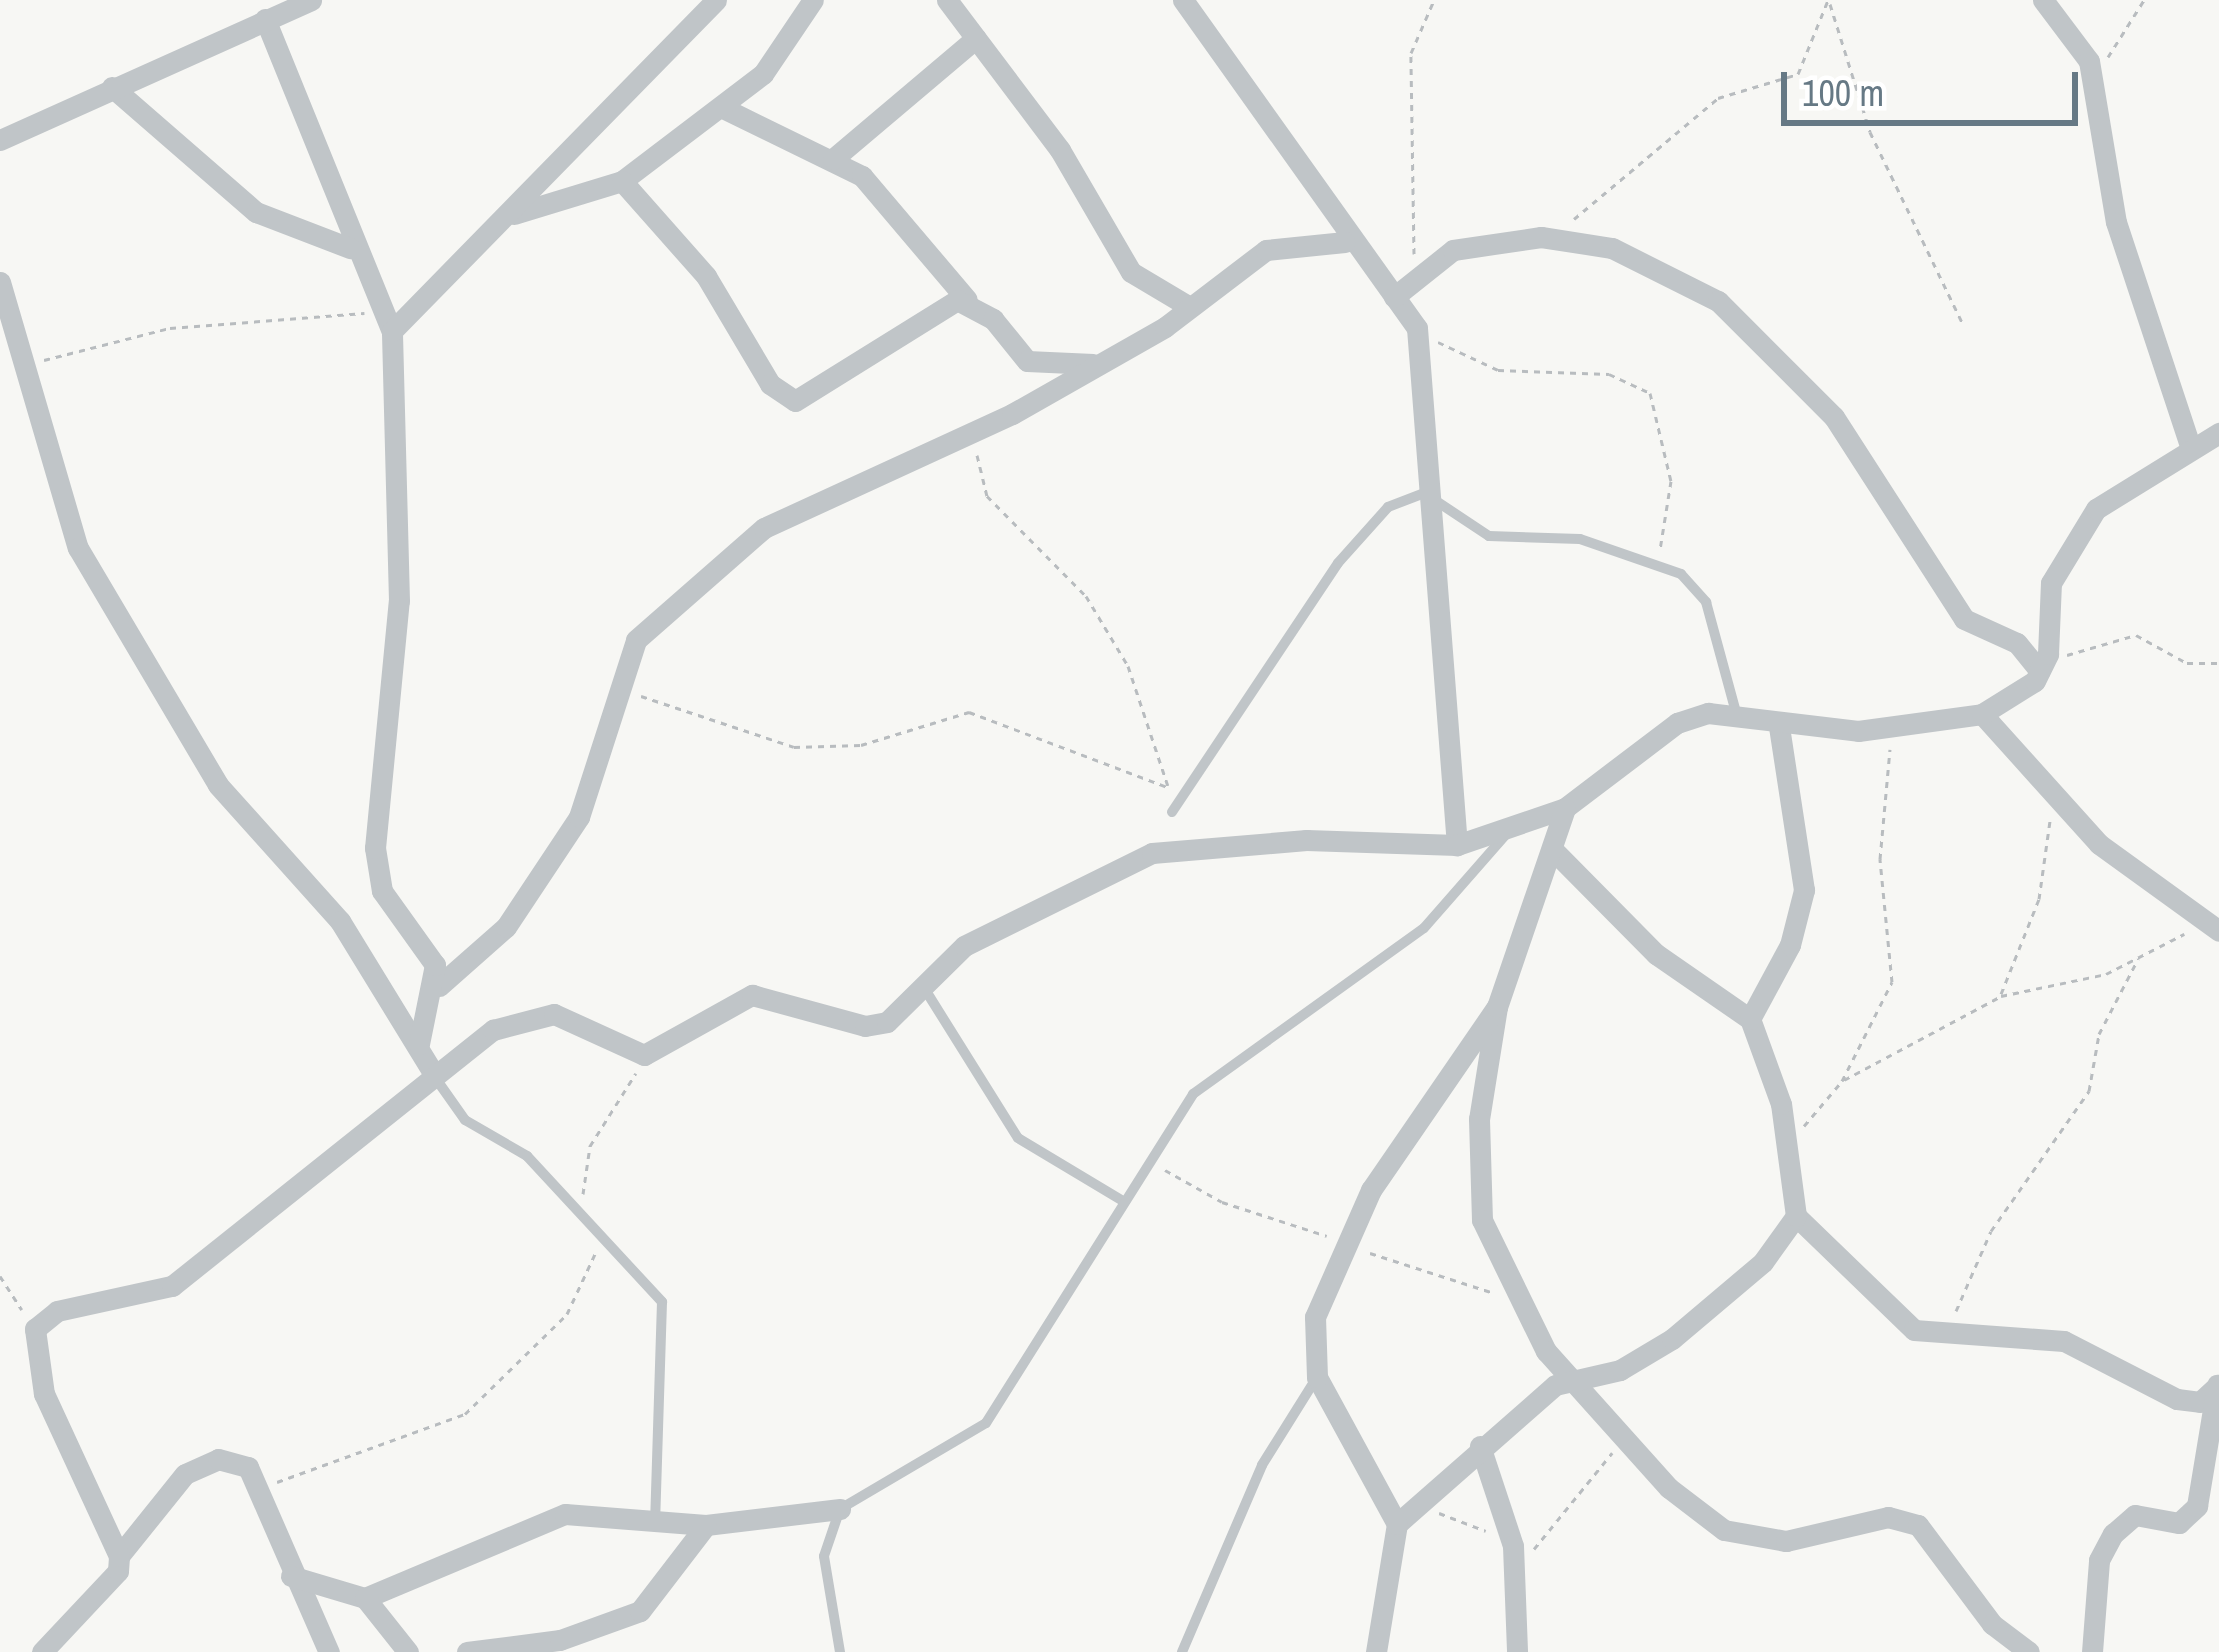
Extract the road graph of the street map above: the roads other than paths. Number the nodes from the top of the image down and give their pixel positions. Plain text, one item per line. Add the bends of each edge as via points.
1 (310, 0) edge
2 (716, 0) edge
3 (813, 0) edge
4 (947, 0) edge
5 (1183, 0) edge
6 (2043, 0) edge
7 (266, 19) junction
8 (976, 38) junction
9 (112, 88) junction
10 (723, 108) junction
11 (0, 140) edge
12 (833, 158) junction
13 (622, 181) junction
14 (511, 215) junction
15 (1345, 242) junction
16 (350, 248) junction
17 (0, 282) edge
18 (1394, 297) junction
19 (968, 300) junction
20 (1188, 306) junction
21 (386, 322) junction
22 (1100, 364) junction
23 (2219, 433) edge
24 (2190, 446) junction
25 (1424, 493) junction
26 (2040, 671) junction
27 (1982, 714) junction
28 (1737, 716) junction
29 (1779, 726) junction
30 (1564, 808) junction
31 (1172, 812) road end
32 (1508, 832) junction
33 (1457, 845) junction
34 (1555, 852) junction
35 (2210, 927) edge
36 (439, 986) junction
37 (926, 991) junction
38 (1496, 1007) junction
39 (1750, 1019) junction
40 (419, 1044) junction
41 (433, 1073) junction
42 (1123, 1201) junction
43 (1796, 1216) junction
44 (1570, 1376) junction
45 (1317, 1377) junction
46 (2218, 1382) edge
47 (1480, 1446) junction
48 (840, 1509) junction
49 (655, 1520) junction
50 (1397, 1524) junction
51 (706, 1526) junction
52 (119, 1556) junction
53 (291, 1576) junction
54 (365, 1598) junction
55 (555, 1646) edge
56 (43, 1652) edge
57 (328, 1652) edge
58 (408, 1652) edge
59 (467, 1652) edge
60 (840, 1652) edge
61 (1182, 1652) edge
62 (1376, 1652) edge
63 (1517, 1652) edge
64 (2029, 1652) edge
65 (2092, 1652) edge

1 - 7 street
2 - 14 street
3 - 10 street via 791,41
4 - 8 street
5 - 15 street
6 - 24 street via 2080,42 2093,78 2116,222
7 - 9 street
7 - 16 street
8 - 12 street
8 - 20 street via 1131,272
9 - 11 street
9 - 16 street via 256,212
10 - 12 street
10 - 13 street
12 - 19 street via 862,176
13 - 14 street
13 - 19 street via 706,276 770,384 795,401
14 - 21 street
15 - 18 street
15 - 20 street via 1282,243
16 - 21 street
17 - 40 street via 33,368 57,507 78,548 218,785 340,921
18 - 25 street via 1417,328
18 - 26 street via 1411,274 1453,250 1541,237 1612,248 1732,311 1834,417 1964,619 2018,643
19 - 22 street via 1027,361
20 - 22 street
21 - 36 street via 399,601 376,867
22 - 36 street via 974,435 764,528 655,620 616,682 582,812 506,927
23 - 24 street
24 - 26 street via 2108,496 2065,550
25 - 28 lane via 1489,536 1580,539 1658,560 1706,602
25 - 31 lane via 1388,507 1357,539
25 - 33 street
26 - 27 street
27 - 29 street via 1893,730
27 - 35 street via 2055,795
28 - 29 street
28 - 30 street via 1677,723
29 - 39 street via 1804,890
30 - 32 street
30 - 34 street
32 - 33 street
32 - 42 lane via 1424,928 1193,1094
33 - 37 street via 1306,840 1152,854 964,946
34 - 38 street
34 - 39 street via 1656,954
36 - 40 street
37 - 41 street via 865,1026 752,995 644,1055 536,1014
37 - 42 lane via 1018,1138
38 - 44 street via 1478,1174 1510,1297
38 - 45 street via 1346,1242 1315,1317
39 - 43 street via 1790,1146
40 - 41 street
41 - 49 lane via 465,1120 527,1156 652,1289 668,1321
41 - 52 street via 172,1286 57,1311 35,1329 44,1394
42 - 48 lane via 986,1423
43 - 44 street via 1763,1262 1672,1339 1620,1370
43 - 46 street via 1900,1322 1992,1330 2028,1346 2064,1341 2177,1399 2200,1402
44 - 47 street
44 - 64 street via 1697,1513 1749,1541 1888,1517 1918,1525 1992,1624
45 - 50 street
45 - 61 lane via 1262,1465
46 - 65 street via 2197,1506 2168,1525 2134,1515 2113,1534 2099,1560
47 - 50 street
47 - 63 street via 1514,1554
48 - 51 street
48 - 60 lane via 824,1556
49 - 51 street
49 - 54 street via 566,1514
50 - 62 street
51 - 55 street via 655,1601
52 - 53 street via 185,1474 232,1460 263,1486
52 - 56 street via 118,1571
53 - 54 street
53 - 57 street
54 - 58 street
55 - 59 street

